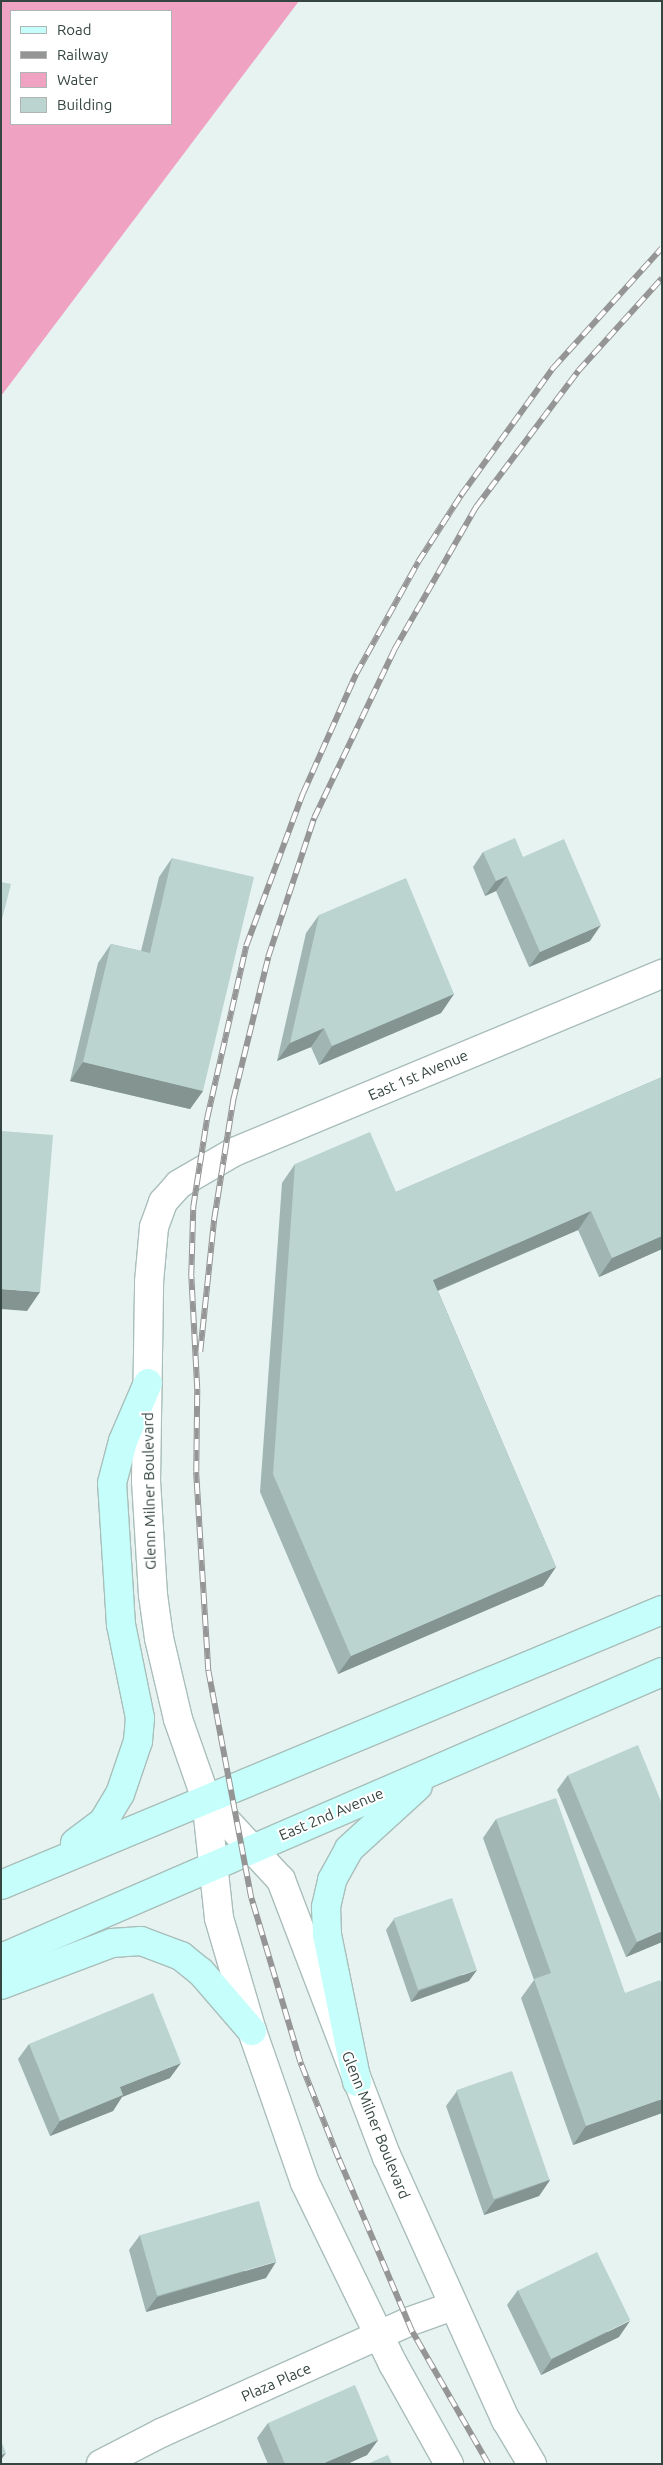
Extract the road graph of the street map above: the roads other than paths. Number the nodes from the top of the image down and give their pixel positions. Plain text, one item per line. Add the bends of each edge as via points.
1 (662, 974) edge
2 (179, 1184) joint
3 (148, 1383) junction
4 (662, 1610) edge
5 (662, 1672) edge
6 (436, 1770) junction
7 (206, 1799) junction
8 (254, 1847) junction
9 (214, 1865) junction
10 (46, 1866) junction
11 (1, 1885) edge
12 (1, 1958) edge
13 (1, 1985) edge
14 (252, 2031) junction
15 (357, 2082) junction
16 (453, 2306) junction
17 (379, 2336) junction
18 (101, 2464) edge
19 (449, 2464) edge
20 (532, 2464) edge

1 - 2 street, East 1st Avenue via 234,1152
2 - 3 street, Glenn Milner Boulevard via 162,1202 154,1227 148,1282
3 - 7 street, Glenn Milner Boulevard via 146,1481 153,1594 176,1711
3 - 10 main road via 123,1441 112,1482 121,1624 140,1718 138,1741 120,1794 103,1822
4 - 7 main road
5 - 6 main road, East 2nd Avenue
6 - 8 main road, East 2nd Avenue
6 - 15 main road via 349,1849 332,1880 326,1907 328,1935
7 - 8 street, Glenn Milner Boulevard
7 - 9 street, Glenn Milner Boulevard
7 - 10 main road
8 - 9 main road, East 2nd Avenue
8 - 15 street, Glenn Milner Boulevard via 281,1880
9 - 12 main road, East 2nd Avenue
9 - 14 street, Glenn Milner Boulevard via 219,1918
10 - 11 main road
13 - 14 main road via 112,1943 141,1941 181,1956 201,1972
14 - 17 street, Glenn Milner Boulevard via 305,2183
15 - 16 street, Glenn Milner Boulevard
16 - 17 street, Plaza Place
16 - 20 street, Glenn Milner Boulevard via 506,2420
17 - 18 street, Plaza Place via 161,2433
17 - 19 street, Glenn Milner Boulevard

